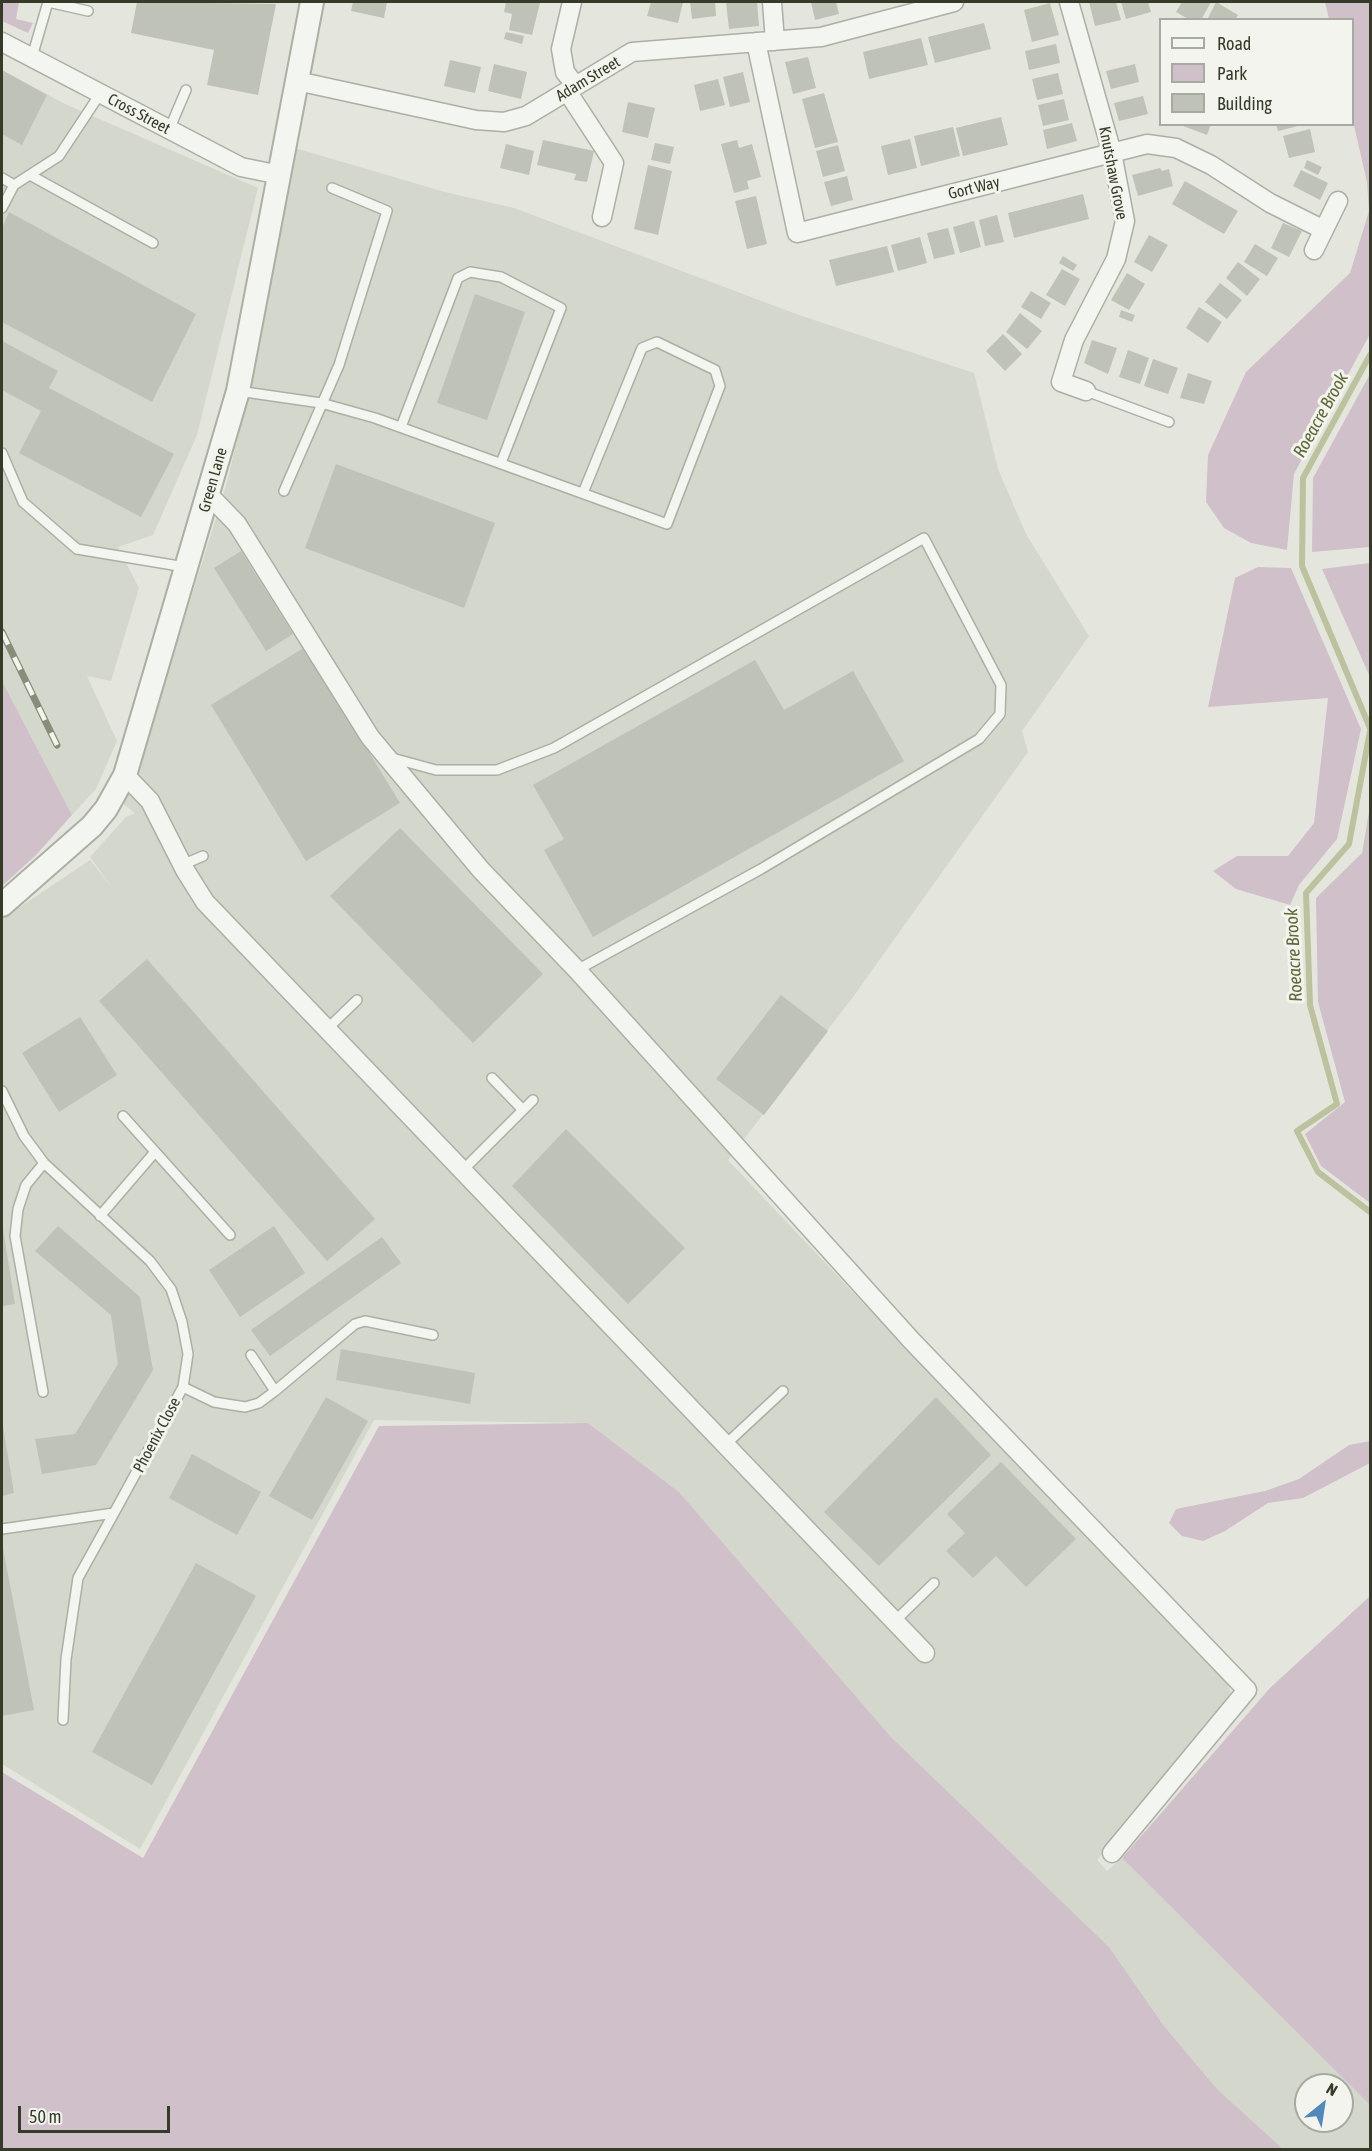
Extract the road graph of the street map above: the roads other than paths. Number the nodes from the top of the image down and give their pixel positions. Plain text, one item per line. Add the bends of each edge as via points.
1 (312, 2) edge
2 (573, 2) edge
3 (772, 2) edge
4 (954, 2) edge
5 (1069, 2) edge
6 (88, 11) dead end
7 (775, 41) junction
8 (2, 42) edge
9 (756, 42) junction
10 (32, 57) junction
11 (297, 81) junction
12 (571, 88) junction
13 (186, 90) dead end
14 (100, 94) junction
15 (169, 130) junction
16 (1112, 153) junction
17 (30, 175) junction
18 (280, 175) junction
19 (2, 178) edge
20 (14, 185) junction
21 (332, 188) dead end
22 (1338, 201) dead end
23 (2, 208) edge
24 (602, 217) dead end
25 (1324, 230) junction
26 (153, 243) dead end
27 (1314, 250) dead end
28 (238, 391) junction
29 (1086, 391) joint
30 (321, 403) junction
31 (1169, 422) dead end
32 (401, 427) junction
33 (2, 453) edge
34 (501, 463) junction
35 (284, 491) dead end
36 (583, 493) junction
37 (209, 495) junction
38 (187, 568) junction
39 (387, 757) junction
40 (125, 775) junction
41 (203, 856) dead end
42 (182, 865) junction
43 (2, 905) edge
44 (577, 970) junction
45 (357, 1000) dead end
46 (326, 1030) junction
47 (492, 1078) dead end
48 (2, 1090) edge
49 (533, 1100) dead end
50 (523, 1110) junction
51 (123, 1116) dead end
52 (155, 1152) junction
53 (44, 1163) junction
54 (462, 1171) junction
55 (100, 1215) junction
56 (230, 1235) dead end
57 (433, 1335) dead end
58 (251, 1355) dead end
59 (183, 1386) junction
60 (274, 1391) junction
61 (783, 1391) dead end
62 (43, 1392) dead end
63 (725, 1445) junction
64 (114, 1513) junction
65 (2, 1529) edge
66 (934, 1583) dead end
67 (894, 1622) junction
68 (925, 1653) dead end
69 (63, 1720) dead end
70 (1112, 1853) dead end

1 - 11 street, Green Lane
2 - 12 street via 561,49
3 - 7 street
4 - 7 street, Adam Street via 821,37
5 - 16 street, Knutshaw Grove
6 - 10 lane via 48,2
7 - 9 street, Adam Street
8 - 10 street, Cross Street
9 - 12 street, Adam Street via 632,52
9 - 16 street, Gort Way via 797,232
10 - 14 street, Cross Street
11 - 12 street, Adam Street via 476,120 504,122 526,116
11 - 18 street, Green Lane
12 - 24 street via 614,163
13 - 15 lane
14 - 15 street, Cross Street
14 - 17 lane via 59,156
15 - 18 street, Cross Street via 242,167
16 - 25 street, Gort Way via 1147,144 1176,148
16 - 29 street, Knutshaw Grove via 1125,222 1116,259 1074,340 1061,382
17 - 20 lane
17 - 26 lane
18 - 28 street, Green Lane
19 - 20 lane
20 - 23 lane
21 - 30 lane via 387,211 339,365
22 - 25 street
25 - 27 street
28 - 30 lane
28 - 37 street, Green Lane
29 - 31 lane
30 - 32 lane
30 - 35 lane
32 - 34 lane
32 - 34 lane via 458,278 470,272 501,277 561,308
33 - 38 lane via 23,502 77,549
34 - 36 lane
36 - 36 lane via 667,524 720,386 715,370 657,342 642,348
37 - 38 street, Green Lane
37 - 39 street via 237,524
38 - 40 street, Green Lane
39 - 44 street via 481,870
39 - 44 lane via 436,770 497,770 554,748 924,538 1001,685 1000,714 979,739 761,869
40 - 42 street via 150,801
40 - 43 street, Green Lane via 92,826
41 - 42 lane
42 - 46 street via 205,902
44 - 70 street via 912,1341 1246,1690
45 - 46 lane
46 - 54 street
47 - 50 lane
48 - 53 lane, Phoenix Close via 24,1136
49 - 50 lane
50 - 54 lane
51 - 52 lane
52 - 55 lane
52 - 56 lane
53 - 55 lane, Phoenix Close
53 - 62 lane via 26,1185 15,1236
54 - 63 street
55 - 59 lane, Phoenix Close via 150,1261 171,1288 183,1322 188,1354
57 - 60 lane via 365,1321 355,1324
58 - 60 lane
59 - 60 lane via 214,1402 236,1407 259,1402
59 - 64 lane, Phoenix Close
61 - 63 lane
63 - 67 street
64 - 65 lane
64 - 69 lane, Phoenix Close via 78,1578 66,1659
66 - 67 lane
67 - 68 street

